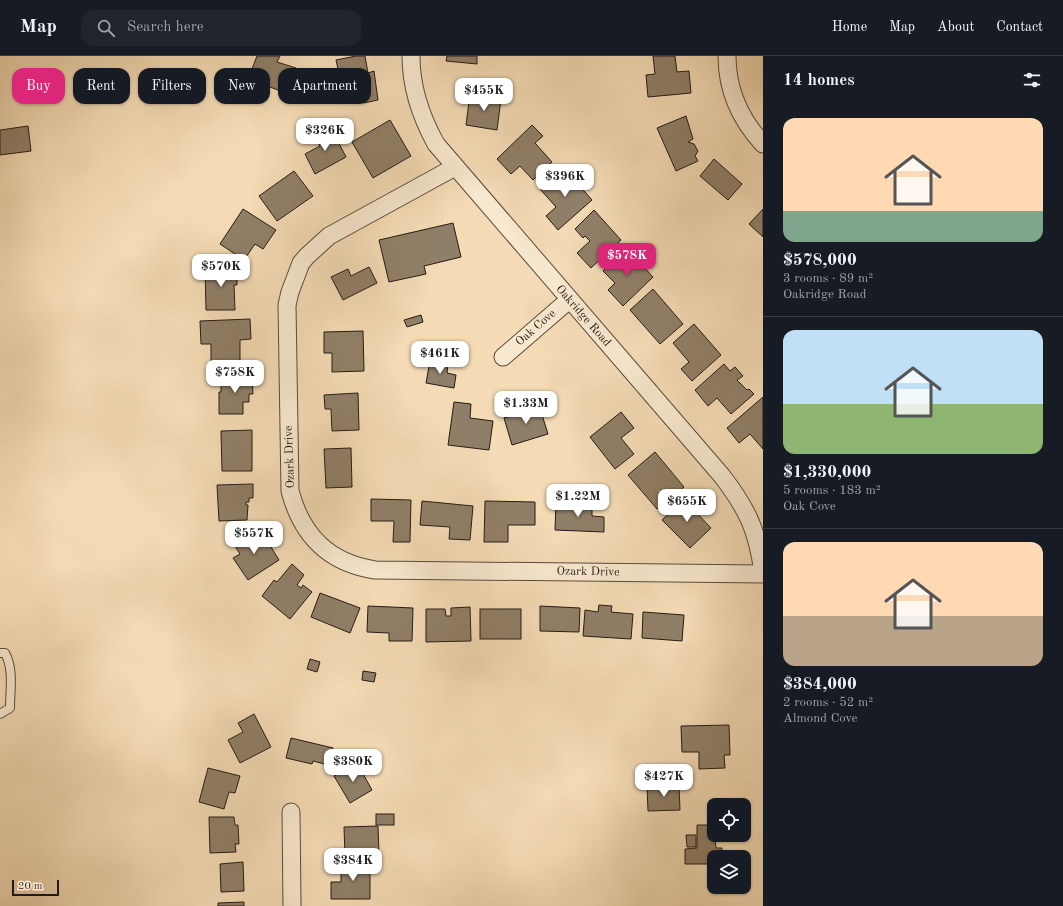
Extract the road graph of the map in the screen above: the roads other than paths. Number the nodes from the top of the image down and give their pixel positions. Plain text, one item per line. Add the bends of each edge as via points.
1 (411, 56) edge
2 (727, 56) edge
3 (763, 144) edge
4 (455, 167) junction
5 (569, 300) junction
6 (503, 357) dead end
7 (763, 573) edge
8 (0, 653) edge
9 (0, 714) edge
10 (291, 812) dead end
11 (292, 906) edge

1 - 4 street, Oakridge Road via 414,91 420,110 436,144
2 - 3 street via 733,98 750,130
4 - 5 street, Oakridge Road
4 - 7 street, Ozark Drive via 329,236 307,256 296,274 287,305 290,491 294,506 308,534 327,552 358,567 375,570
5 - 6 street, Oak Cove
5 - 7 street, Oakridge Road via 739,498 756,534
8 - 9 lane via 5,653 10,661 11,674 10,708
10 - 11 street

